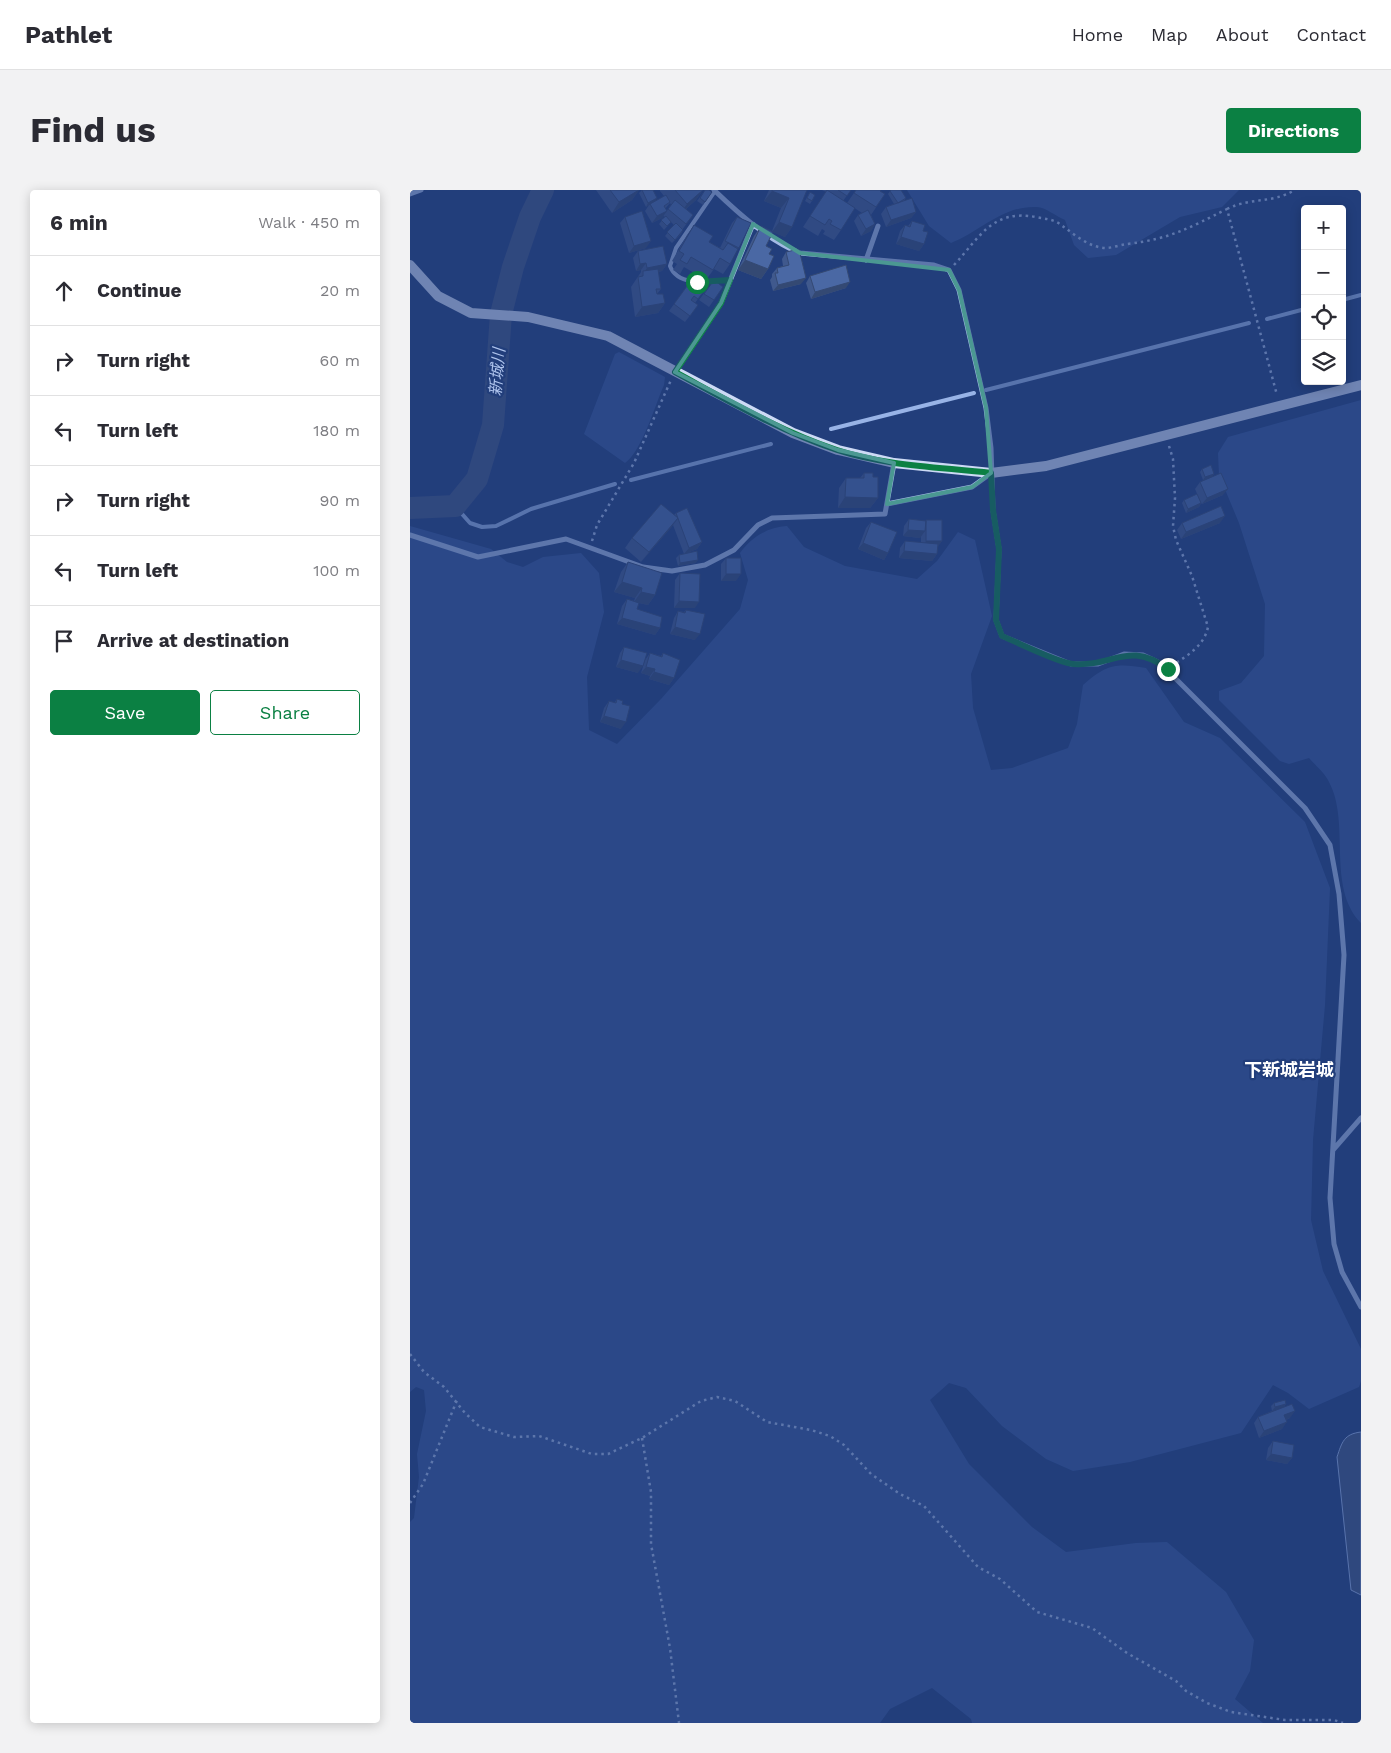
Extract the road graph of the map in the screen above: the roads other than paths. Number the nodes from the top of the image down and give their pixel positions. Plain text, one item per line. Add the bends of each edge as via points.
1 (421, 190) edge
2 (715, 191) edge
3 (410, 194) edge
4 (753, 224) junction
5 (878, 226) dead end
6 (866, 260) junction
7 (410, 265) edge
8 (730, 280) junction
9 (675, 372) junction
10 (1361, 385) edge
11 (894, 463) junction
12 (991, 473) junction
13 (886, 504) junction
14 (410, 535) edge
15 (1361, 1118) edge
16 (1333, 1150) junction
17 (1361, 1307) edge

1 - 3 street
2 - 4 street
2 - 8 lane via 676,248 670,266 675,274 697,282
4 - 6 street via 785,247 800,253
4 - 8 street
5 - 6 street
6 - 12 street via 934,265 949,270 959,290 986,408
7 - 9 street via 438,296 471,313 528,317 608,336
8 - 9 street via 721,303
9 - 11 street via 793,433 838,450
10 - 12 street via 1046,466
11 - 12 street
11 - 13 street
12 - 13 street via 972,486
12 - 16 street via 999,549 996,620 1002,636 1071,664 1098,664 1124,654 1143,655 1168,669 1305,808 1330,844 1344,955
13 - 14 street via 885,514 772,518 758,525 734,550 693,568 672,571 643,567 566,539 478,557
15 - 16 street
16 - 17 street via 1330,1198 1334,1244 1342,1272

